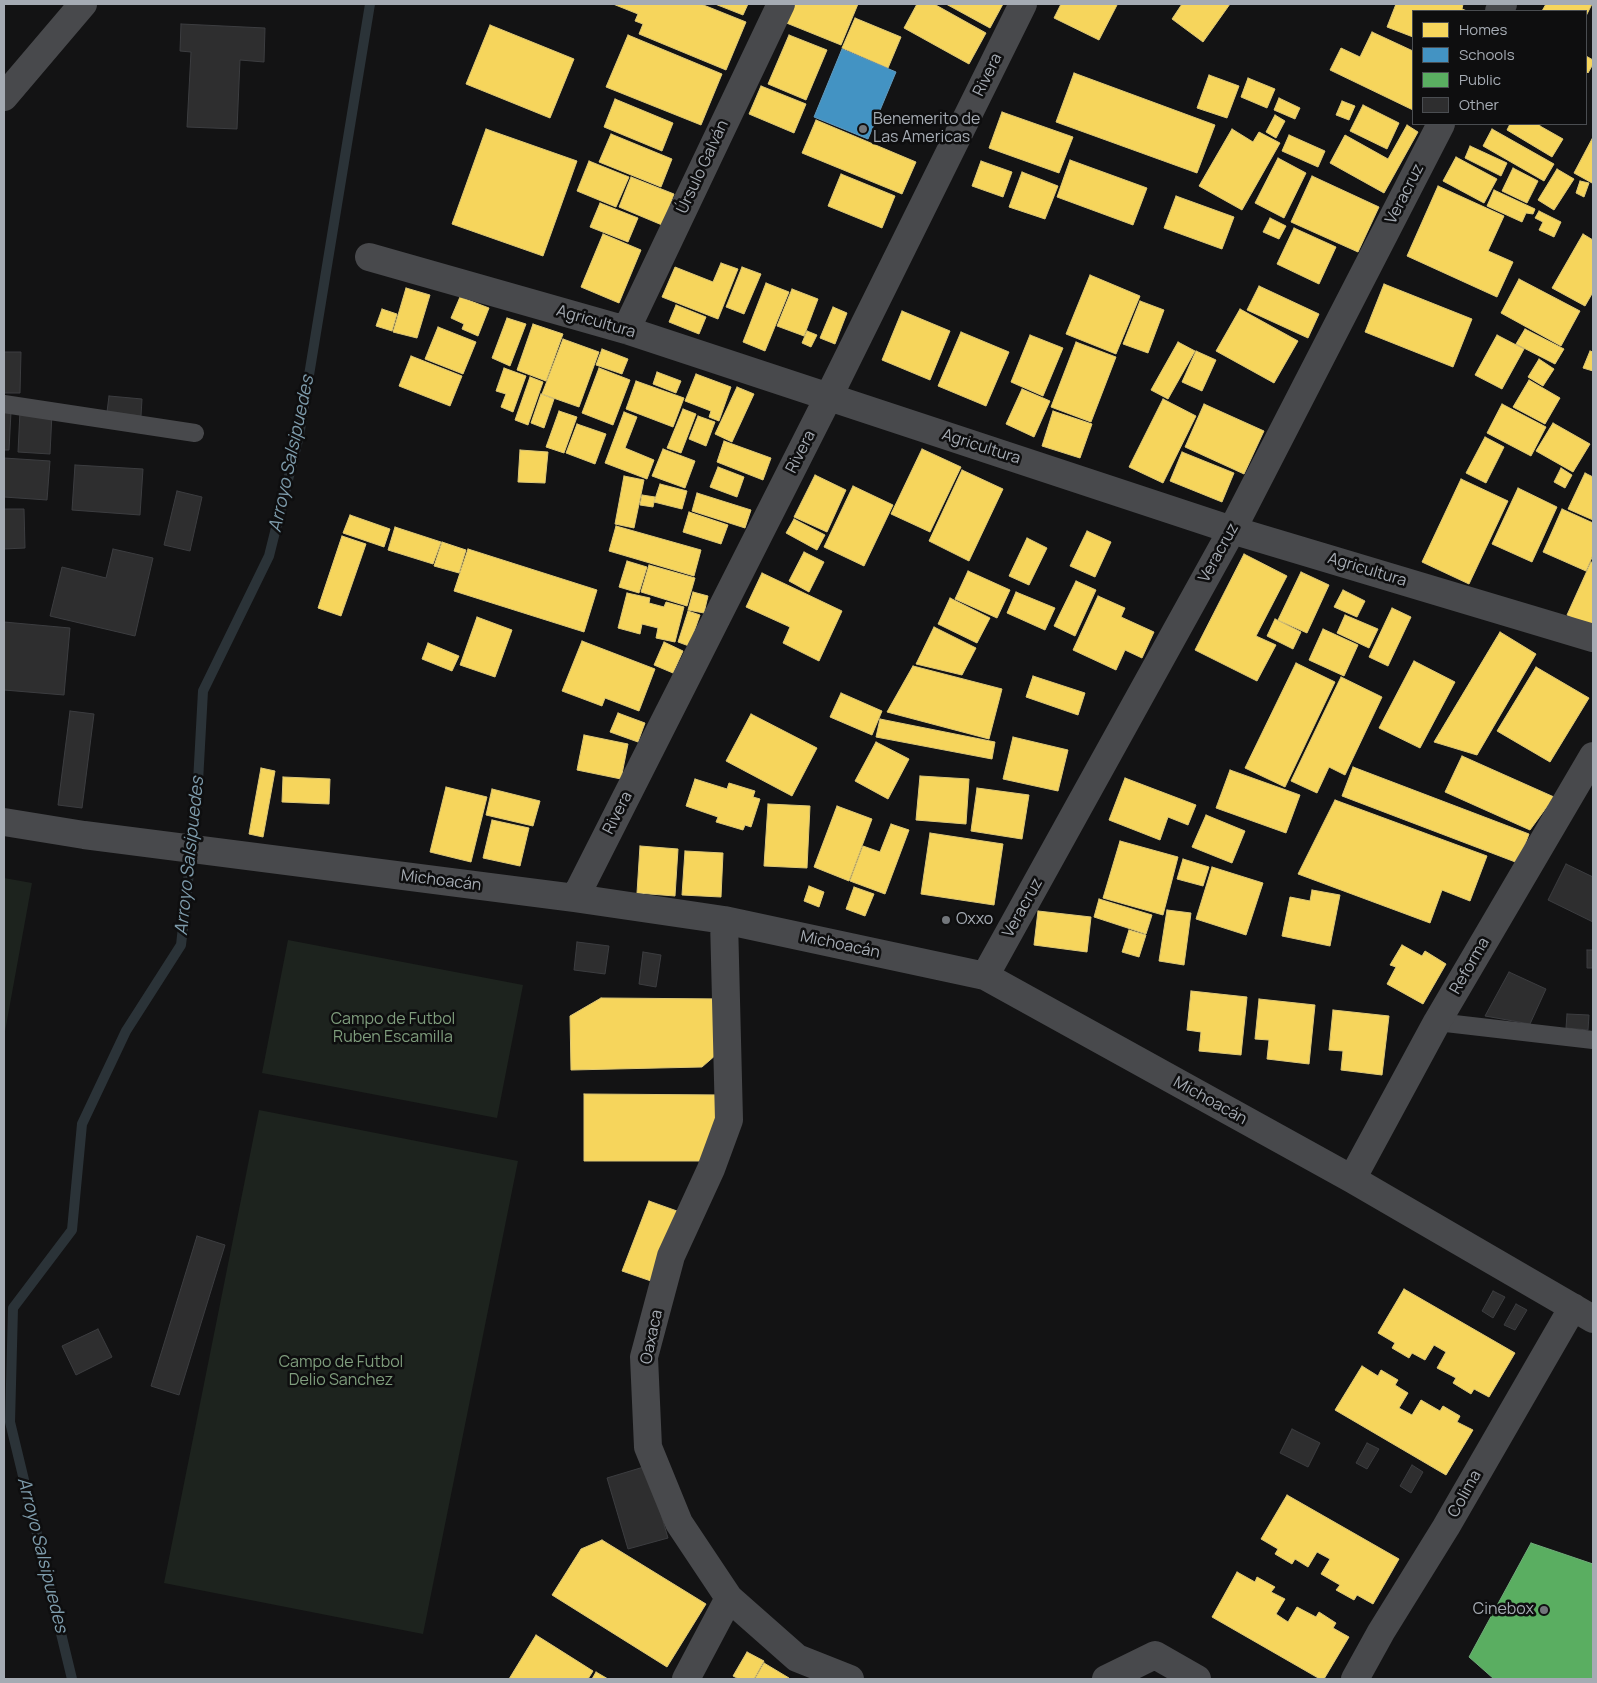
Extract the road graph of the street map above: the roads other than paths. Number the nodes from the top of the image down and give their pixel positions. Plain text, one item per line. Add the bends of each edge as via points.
1 (83, 4) edge
2 (781, 4) edge
3 (1023, 4) edge
4 (4, 97) edge
5 (1440, 125) edge
6 (369, 257) dead end
7 (626, 330) junction
8 (829, 396) junction
9 (4, 404) edge
10 (195, 433) dead end
11 (1232, 530) junction
12 (1593, 638) edge
13 (1593, 756) edge
14 (4, 822) edge
15 (575, 898) junction
16 (724, 920) junction
17 (985, 976) junction
18 (1437, 1022) junction
19 (1593, 1040) edge
20 (1352, 1179) junction
21 (1583, 1313) edge
22 (729, 1598) junction
23 (686, 1679) edge
24 (850, 1679) edge
25 (1106, 1679) edge
26 (1197, 1679) edge
27 (1355, 1679) edge

1 - 4 street
2 - 7 street, Úrsulo Galván
3 - 8 street, Rivera
5 - 11 street, Veracruz
6 - 7 street, Agricultura
7 - 8 street, Agricultura
8 - 11 street, Agricultura
8 - 15 street, Rivera
9 - 10 lane
11 - 12 street, Agricultura
11 - 17 street, Veracruz
13 - 18 street, Reforma
14 - 15 street, Michoacán
15 - 16 street, Michoacán
16 - 17 street, Michoacán
16 - 22 street, Oaxaca via 729,1120 711,1169 671,1256 644,1357 648,1446 679,1523
17 - 20 street, Michoacán
18 - 19 lane
18 - 20 street, Reforma
20 - 21 street, Michoacán
21 - 27 street, Colima via 1446,1526
22 - 23 street
22 - 24 street, Oaxaca via 797,1658
25 - 26 street via 1155,1655

